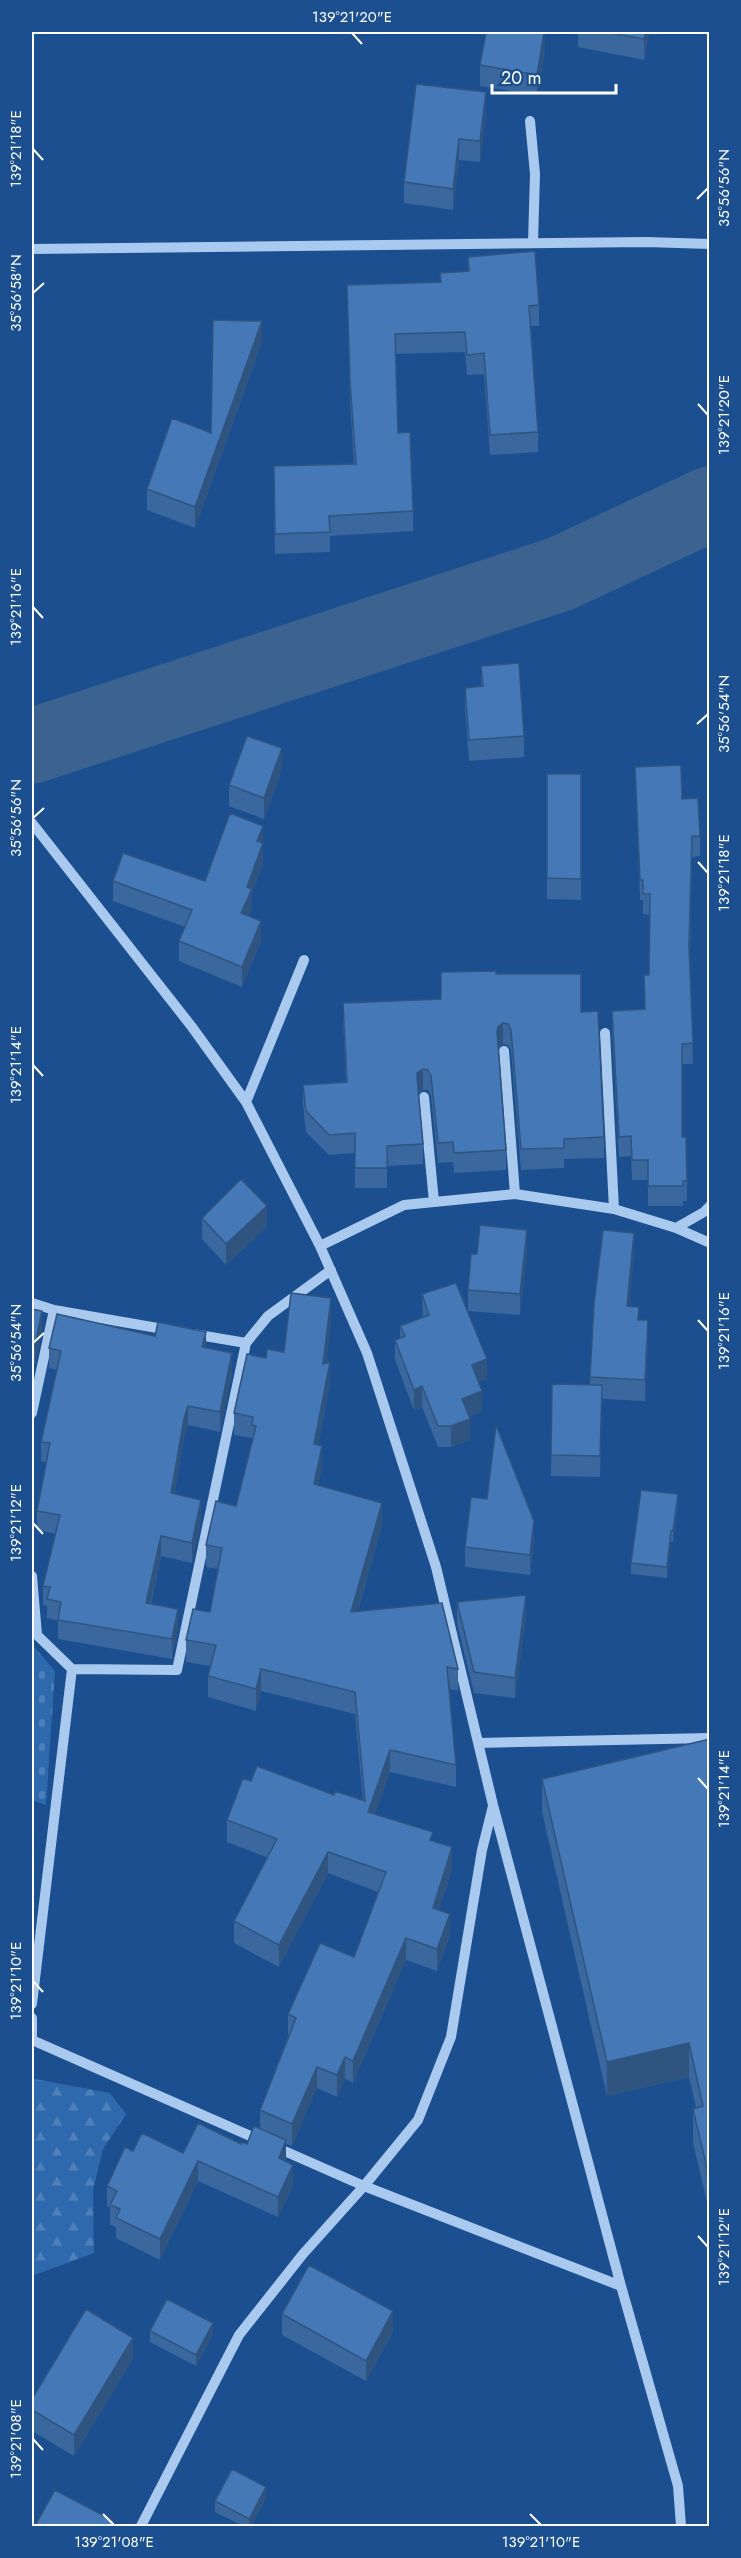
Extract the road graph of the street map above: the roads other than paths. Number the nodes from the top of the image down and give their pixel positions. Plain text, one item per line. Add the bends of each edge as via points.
1 (530, 120) dead end
2 (533, 243) junction
3 (710, 244) edge
4 (32, 249) edge
5 (32, 824) edge
6 (304, 960) dead end
7 (606, 1034) dead end
8 (504, 1051) dead end
9 (424, 1097) dead end
10 (246, 1102) junction
11 (515, 1194) junction
12 (434, 1202) junction
13 (710, 1206) edge
14 (614, 1209) junction
15 (676, 1228) junction
16 (710, 1243) edge
17 (320, 1246) junction
18 (331, 1270) junction
19 (32, 1303) edge
20 (54, 1310) junction
21 (246, 1343) junction
22 (32, 1413) edge
23 (32, 1576) edge
24 (72, 1669) junction
25 (710, 1738) edge
26 (479, 1743) junction
27 (493, 1805) junction
28 (32, 2004) edge
29 (32, 2018) edge
30 (364, 2186) junction
31 (621, 2286) junction
32 (141, 2526) edge
33 (681, 2526) edge

1 - 2 street via 535,174
2 - 3 street
2 - 4 street
5 - 10 street
6 - 10 street
7 - 14 street
8 - 11 street
9 - 12 street
10 - 17 street
11 - 12 street
11 - 14 street
12 - 17 street via 404,1204
13 - 15 street
14 - 15 street
15 - 16 street
17 - 18 street
18 - 21 street via 267,1316
18 - 26 street via 367,1353 436,1567
19 - 20 street
20 - 21 street
20 - 22 street
21 - 24 street via 177,1670
23 - 24 street via 37,1635
24 - 28 street
25 - 26 street
26 - 27 street
27 - 30 street via 451,2037 418,2120
27 - 31 street
29 - 30 street via 32,2040
30 - 31 street
30 - 32 street via 303,2254 239,2335
31 - 33 street via 678,2486

